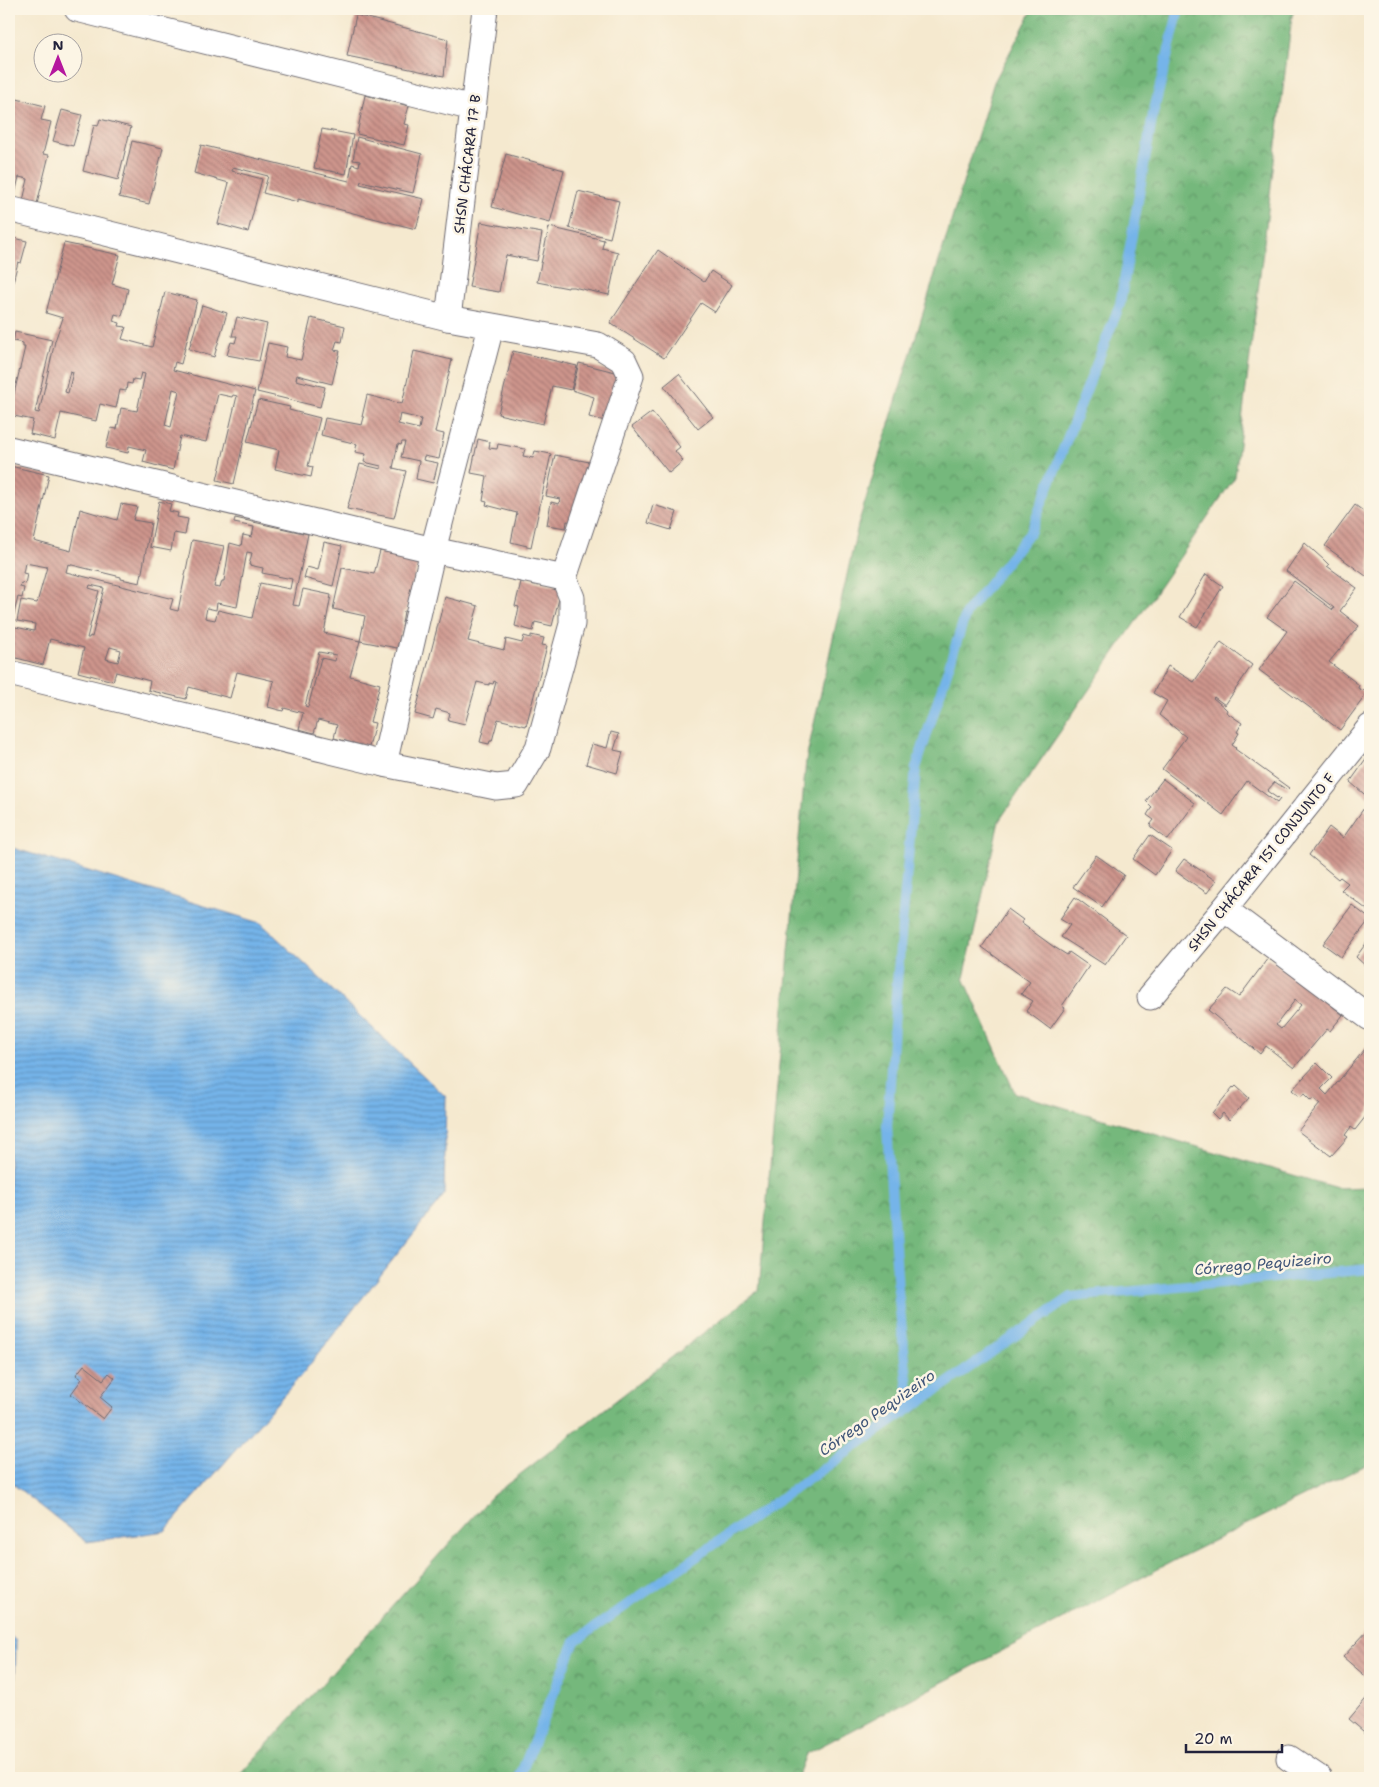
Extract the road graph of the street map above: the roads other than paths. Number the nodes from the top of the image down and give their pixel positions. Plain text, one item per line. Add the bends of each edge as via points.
1 (77, 9) edge
2 (485, 9) edge
3 (473, 108) junction
4 (9, 209) edge
5 (448, 318) junction
6 (491, 327) junction
7 (9, 449) edge
8 (433, 550) junction
9 (564, 578) junction
10 (9, 674) edge
11 (1370, 727) edge
12 (384, 764) junction
13 (1224, 909) junction
14 (1150, 997) dead end
15 (1370, 1018) edge
16 (1290, 1758) dead end
17 (1319, 1778) edge

1 - 3 street
2 - 3 street, SHSN CHÁCARA 17 B
3 - 5 street, SHSN CHÁCARA 17 B
4 - 5 street
5 - 6 street
6 - 8 street
6 - 9 street via 598,345 624,361 631,376
7 - 8 street
8 - 9 street
8 - 12 street
9 - 12 street via 572,598 572,624 538,748 516,785 496,787
10 - 12 street
11 - 13 street, SHSN CHÁCARA 151 CONJUNTO F
13 - 14 street, SHSN CHÁCARA 151 CONJUNTO F
13 - 15 street
16 - 17 street

